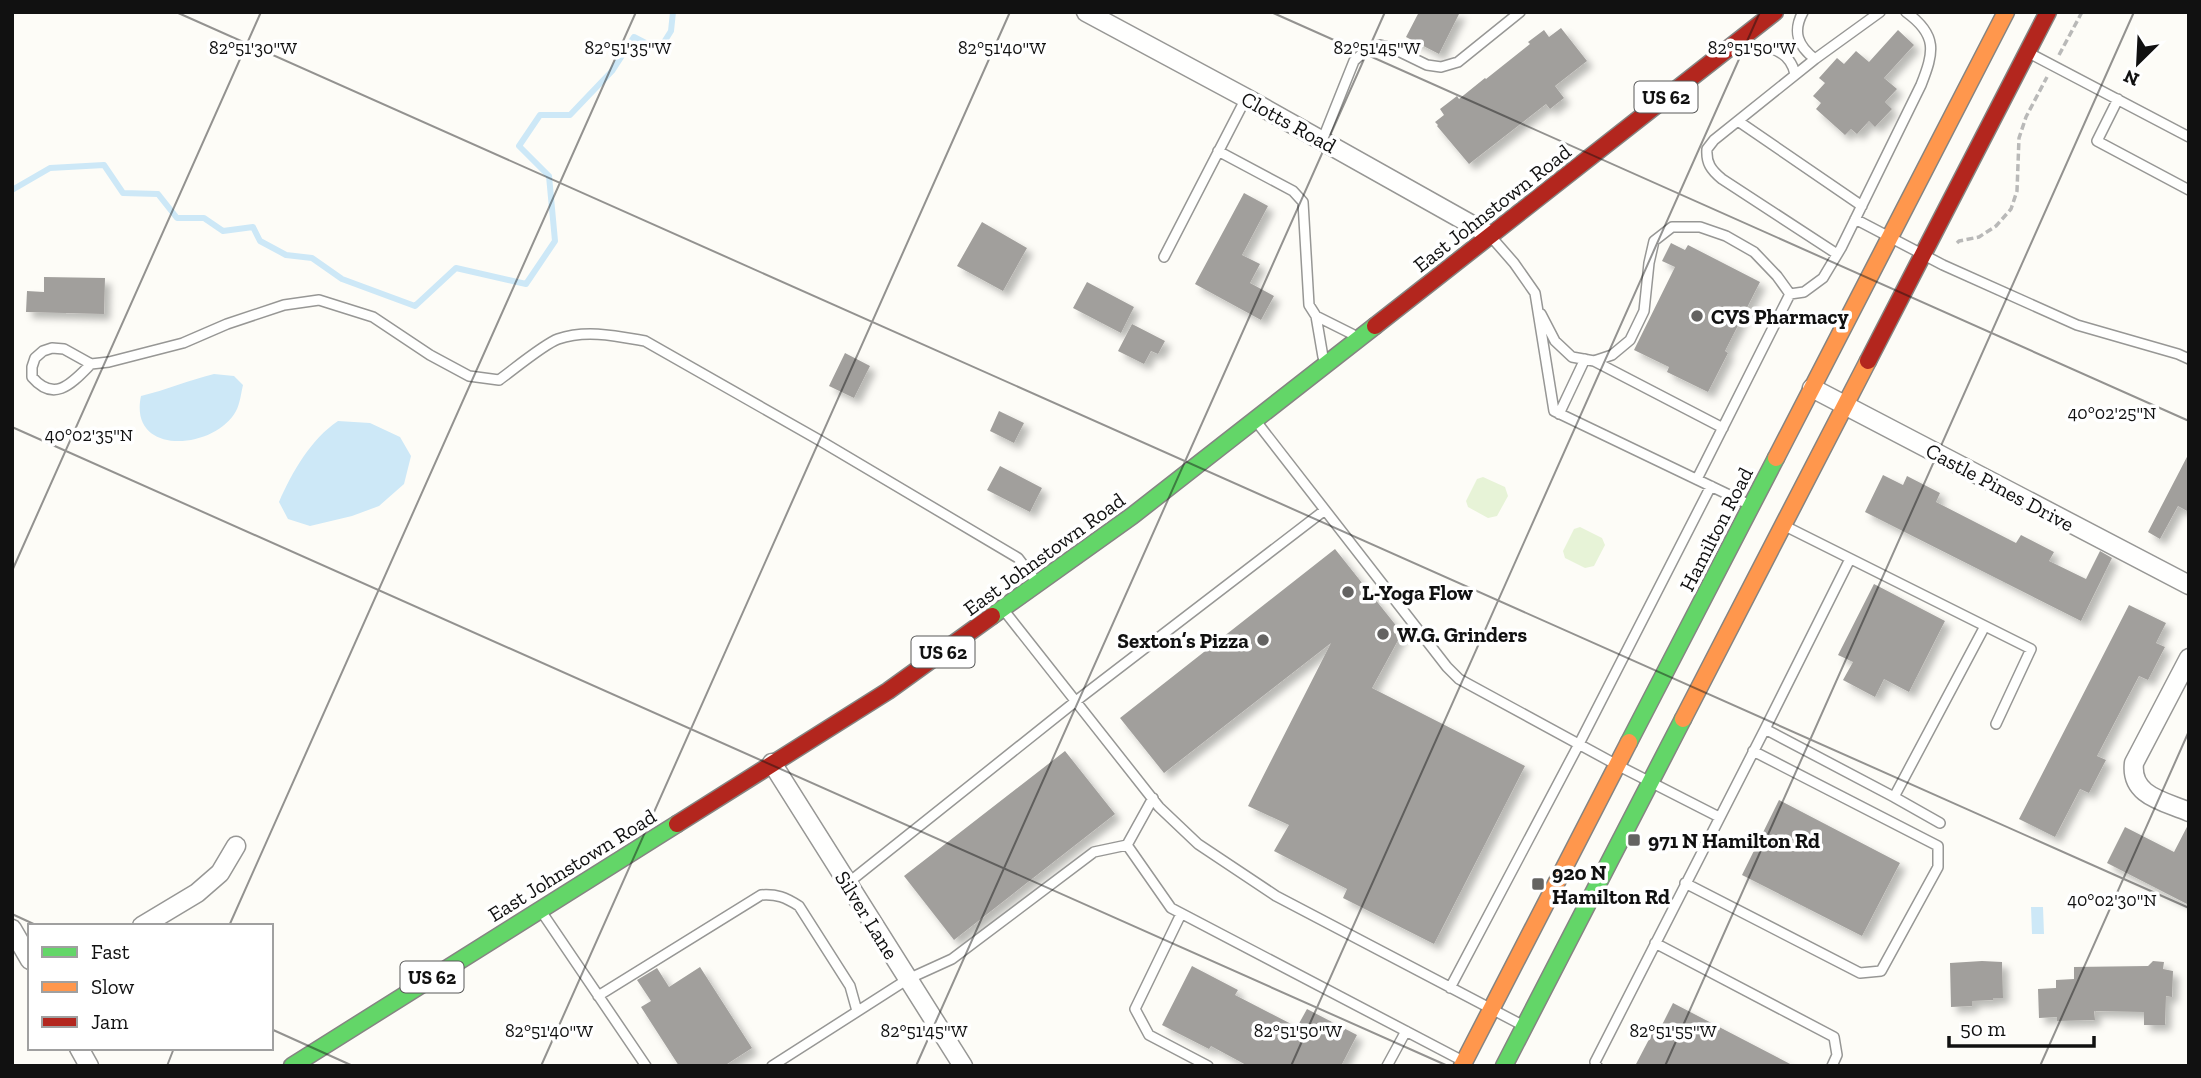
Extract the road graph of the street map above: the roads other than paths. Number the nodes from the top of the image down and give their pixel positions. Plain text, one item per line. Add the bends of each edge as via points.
1 (1086, 12) edge
2 (1520, 12) edge
3 (1775, 12) edge
4 (1803, 12) edge
5 (1880, 12) edge
6 (1906, 12) edge
7 (2006, 12) edge
8 (2048, 12) edge
9 (1728, 49) junction
10 (2027, 52) junction
11 (1815, 59) junction
12 (1795, 74) junction
13 (1246, 98) junction
14 (2118, 99) junction
15 (1738, 121) junction
16 (2189, 137) edge
17 (1322, 141) junction
18 (1218, 151) junction
19 (2189, 190) edge
20 (1862, 206) junction
21 (1855, 219) junction
22 (1490, 235) junction
23 (1890, 237) junction
24 (1837, 254) junction
25 (1923, 254) junction
26 (1164, 257) dead end
27 (1790, 294) junction
28 (1537, 304) junction
29 (1316, 316) junction
30 (1360, 338) junction
31 (2189, 359) edge
32 (1590, 360) junction
33 (91, 364) junction
34 (1326, 365) junction
35 (1812, 388) junction
36 (1844, 406) junction
37 (1559, 414) junction
38 (1255, 420) junction
39 (1723, 428) junction
40 (1697, 480) junction
41 (1711, 486) junction
42 (1752, 506) junction
43 (1325, 510) junction
44 (1783, 525) junction
45 (1850, 559) junction
46 (1038, 584) junction
47 (2189, 585) edge
48 (1003, 609) junction
49 (1984, 626) junction
50 (2189, 658) edge
51 (1076, 701) junction
52 (1996, 724) dead end
53 (1765, 729) junction
54 (1579, 744) junction
55 (1753, 751) junction
56 (772, 764) junction
57 (1617, 765) junction
58 (1650, 782) junction
59 (1894, 797) junction
60 (1153, 798) junction
61 (2189, 812) edge
62 (1719, 817) junction
63 (1940, 823) dead end
64 (1127, 845) junction
65 (236, 846) dead end
66 (848, 883) junction
67 (1685, 883) junction
68 (540, 909) junction
69 (1181, 914) junction
70 (145, 924) edge
71 (12, 929) edge
72 (1655, 943) junction
73 (28, 957) edge
74 (908, 979) junction
75 (1450, 988) junction
76 (598, 996) junction
77 (1492, 1010) junction
78 (857, 1011) junction
79 (1524, 1027) junction
80 (1406, 1031) junction
81 (80, 1050) edge
82 (1464, 1064) edge
83 (89, 1066) edge
84 (292, 1066) edge
85 (646, 1066) edge
86 (772, 1066) edge
87 (963, 1066) edge
88 (1208, 1066) edge
89 (1387, 1066) edge
90 (1504, 1066) edge
91 (1597, 1066) edge
92 (1832, 1066) edge

1 - 13 street, Clotts Road
2 - 17 lane via 1458,62 1441,67 1380,45 1367,49 1354,61
3 - 9 main road, East Johnstown Road / US 62
4 - 11 lane via 1796,32 1800,45
5 - 11 lane
6 - 20 lane via 1933,44 1930,62
7 - 23 main road, Hamilton Road
8 - 10 main road
9 - 12 lane via 1773,48 1787,57
9 - 22 main road, East Johnstown Road / US 62
10 - 14 lane
10 - 25 main road
11 - 12 lane
12 - 15 lane
13 - 17 street, Clotts Road
13 - 18 lane
14 - 16 lane
14 - 19 lane via 2096,141
15 - 20 lane
15 - 24 lane via 1706,149 1710,170
17 - 22 street, Clotts Road
18 - 26 lane
18 - 29 lane via 1293,191 1303,202 1309,305
20 - 21 lane
21 - 23 lane
21 - 24 lane
22 - 28 lane via 1535,293
22 - 30 main road, East Johnstown Road / US 62
23 - 25 lane
23 - 35 main road, Hamilton Road
24 - 27 lane via 1823,278 1804,292
25 - 31 lane via 2077,325
25 - 36 main road
27 - 32 lane via 1754,252 1726,236 1700,228 1672,227 1654,241 1644,311 1630,340 1612,355
27 - 39 lane
28 - 32 lane via 1555,341 1572,357
28 - 37 lane via 1554,411
29 - 30 lane
29 - 34 lane
30 - 34 main road, East Johnstown Road / US 62
32 - 37 lane
32 - 39 lane
33 - 33 lane via 64,349 52,348 35,358 33,377 49,388 64,388
33 - 46 lane via 183,343 284,305 319,300 373,317 469,376 499,380 556,340 583,334 645,341 1018,558
34 - 38 main road, East Johnstown Road / US 62
35 - 36 street, Castle Pines Drive
35 - 42 main road, Hamilton Road
36 - 44 main road
36 - 47 street, Castle Pines Drive
37 - 40 lane
38 - 43 lane
38 - 46 main road, East Johnstown Road / US 62
39 - 40 lane
40 - 41 lane
41 - 42 lane
41 - 54 lane
42 - 57 main road, Hamilton Road
43 - 51 lane
43 - 54 lane via 1459,680
44 - 45 lane
44 - 58 main road
45 - 49 lane
45 - 53 lane
46 - 48 main road, East Johnstown Road / US 62
48 - 51 lane
48 - 56 main road, East Johnstown Road / US 62 via 888,691
49 - 52 lane via 2031,649
49 - 59 lane
50 - 61 street via 2132,774 2143,792
51 - 60 lane
51 - 66 lane
53 - 55 lane
53 - 59 lane
54 - 57 lane
54 - 75 lane
55 - 62 lane
55 - 67 lane via 1938,846 1938,867 1881,971 1860,973
56 - 66 street, Silver Lane
56 - 68 main road, East Johnstown Road / US 62
57 - 58 lane
57 - 77 main road, Hamilton Road
58 - 62 lane
58 - 79 main road
59 - 63 lane
60 - 64 lane
60 - 75 lane via 1198,844 1276,896
62 - 67 lane
64 - 69 lane via 1171,908
64 - 74 lane via 1094,852 952,959
65 - 70 street via 220,873 197,893
66 - 74 street, Silver Lane
67 - 72 lane
68 - 76 lane
68 - 84 main road, East Johnstown Road / US 62
69 - 80 lane
69 - 88 lane via 1135,1009 1149,1035
71 - 73 street
72 - 91 lane via 1595,1062
72 - 92 lane via 1833,1037 1837,1055
74 - 78 lane
74 - 87 street, Silver Lane
75 - 77 lane
76 - 78 lane via 761,895 775,894 799,906 850,986
76 - 85 lane
77 - 79 lane
77 - 82 main road, Hamilton Road
78 - 86 lane
79 - 90 main road
80 - 82 lane
80 - 89 lane
81 - 83 street

